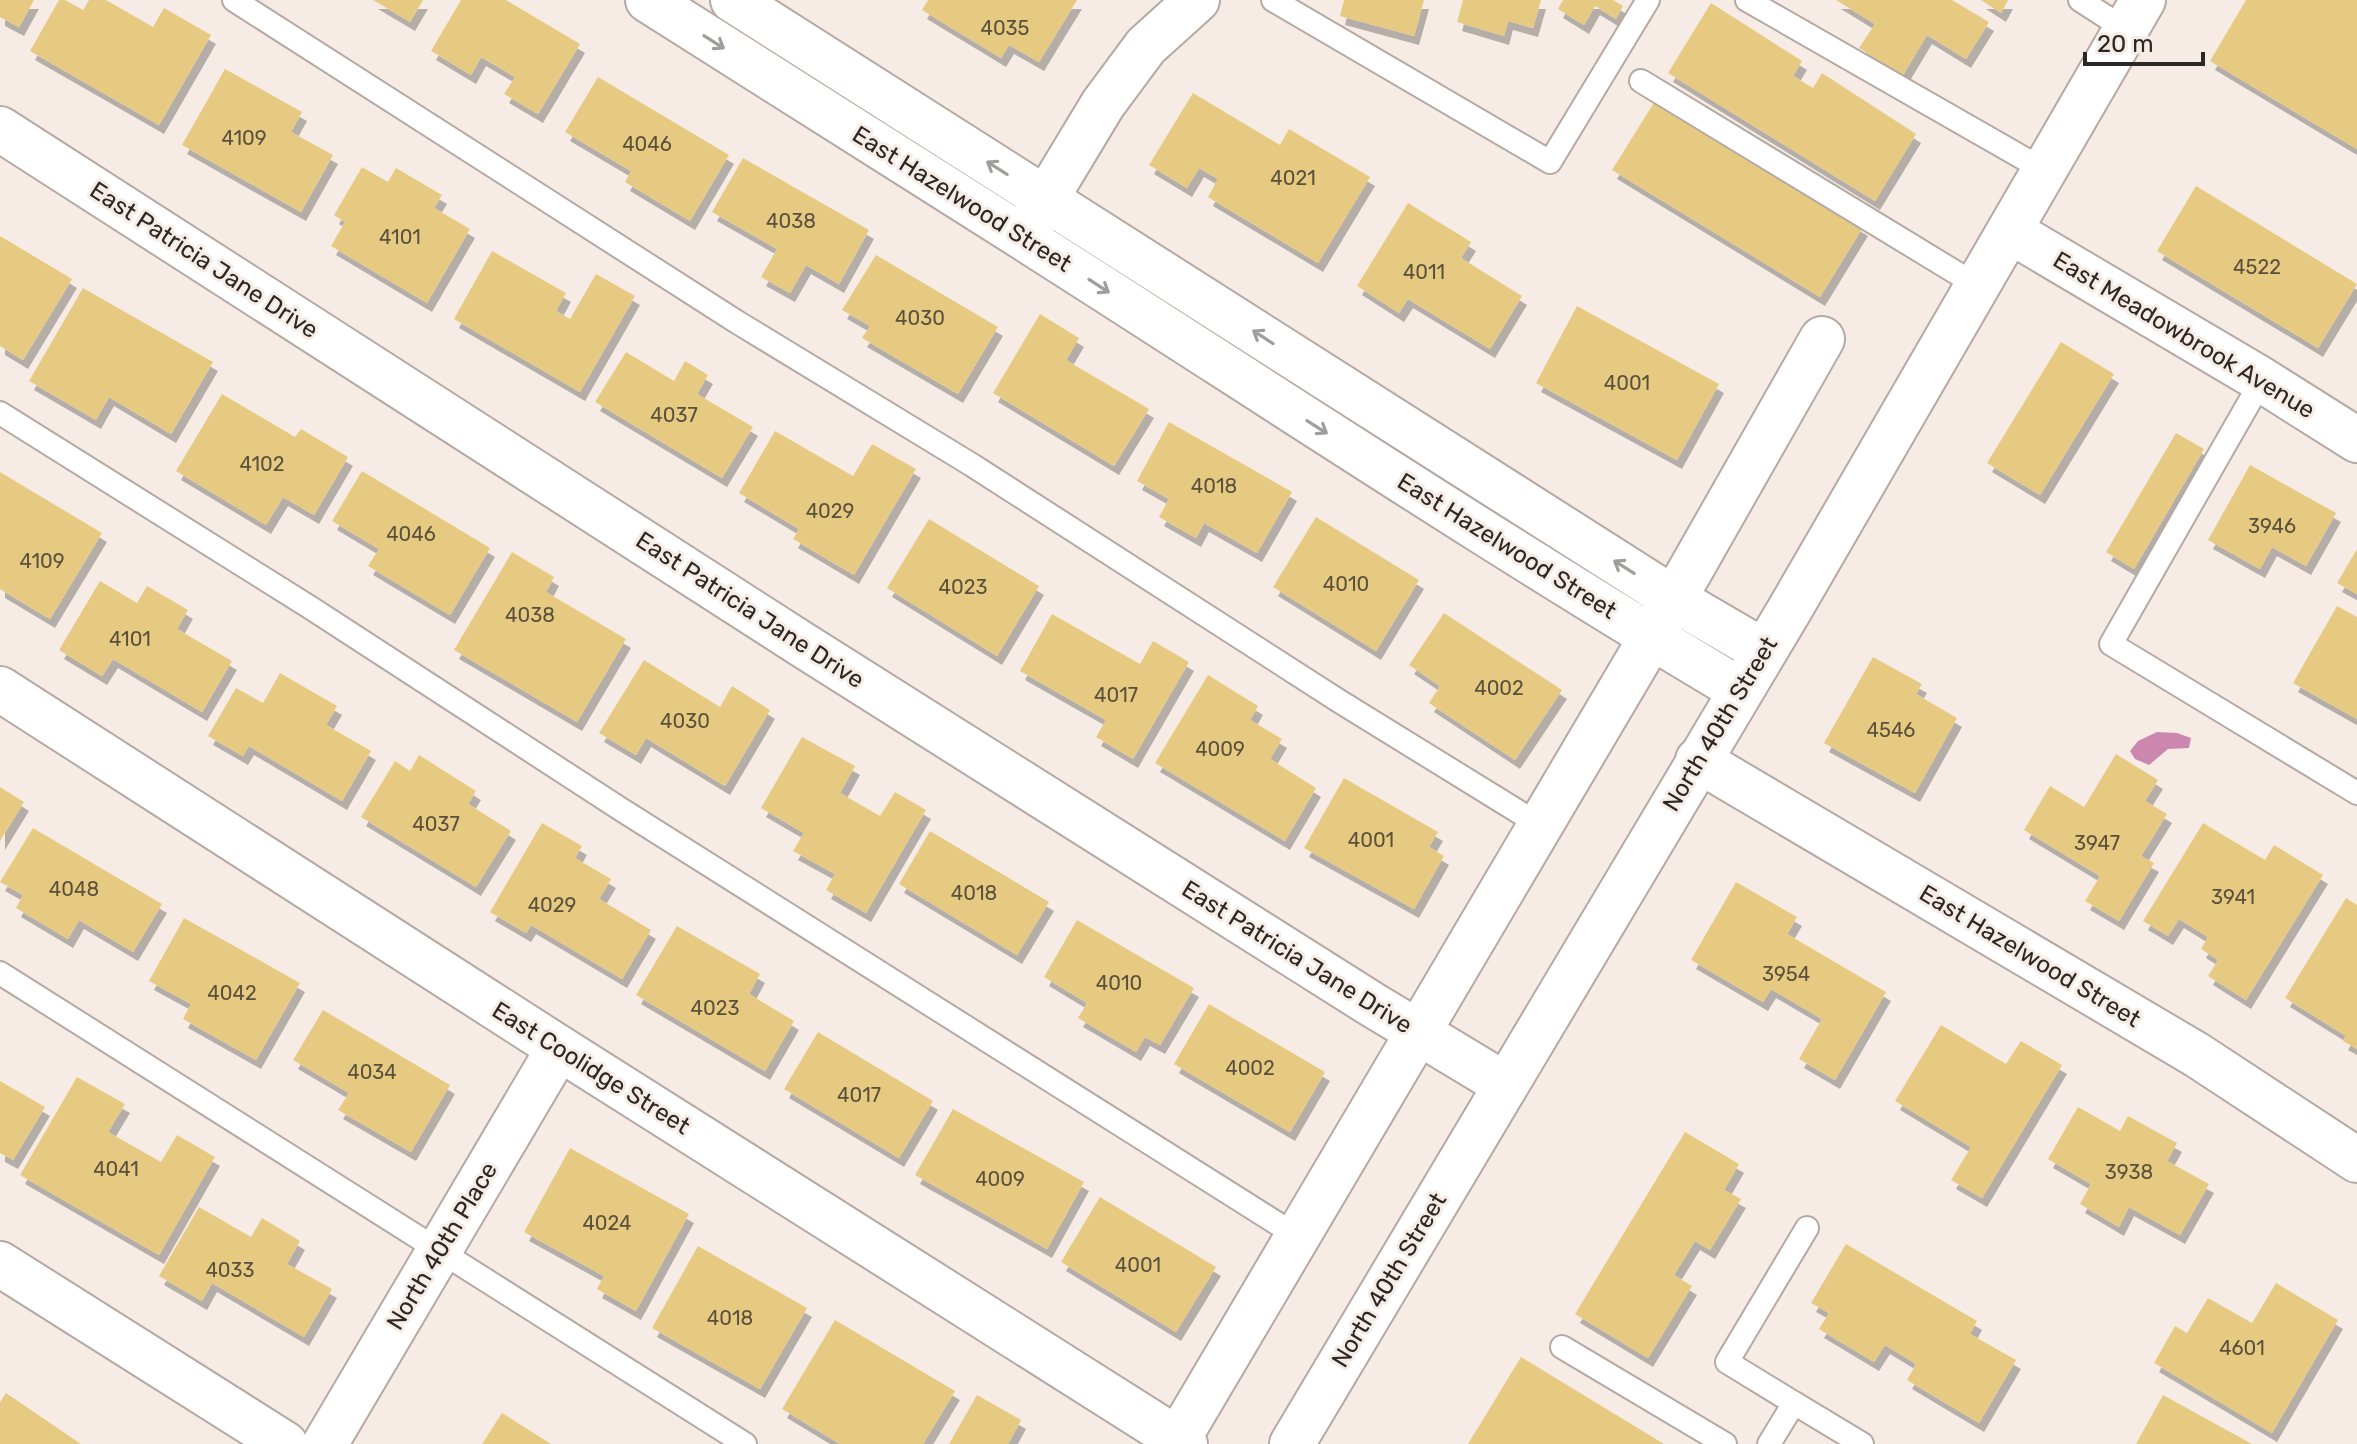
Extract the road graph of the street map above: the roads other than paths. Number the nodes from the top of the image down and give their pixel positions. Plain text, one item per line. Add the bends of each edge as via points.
1 (234, 0) edge
2 (648, 0) edge
3 (733, 0) edge
4 (1197, 0) edge
5 (1273, 0) edge
6 (1648, 0) edge
7 (1747, 0) edge
8 (2080, 0) edge
9 (2134, 14) edge
10 (1641, 81) dead end
11 (0, 129) edge
12 (2044, 170) junction
13 (1046, 199) junction
14 (2010, 231) junction
15 (1022, 237) junction
16 (1978, 286) junction
17 (1822, 339) dead end
18 (1300, 361) junction
19 (2262, 380) junction
20 (1275, 400) junction
21 (0, 413) edge
22 (2357, 440) edge
23 (1674, 599) junction
24 (1651, 637) junction
25 (1763, 651) junction
26 (0, 689) edge
27 (1740, 690) junction
28 (1698, 760) junction
29 (2357, 793) edge
30 (1540, 825) junction
31 (0, 973) edge
32 (1419, 1033) junction
33 (559, 1048) junction
34 (1504, 1084) junction
35 (2357, 1160) edge
36 (1807, 1228) dead end
37 (1297, 1236) junction
38 (439, 1251) junction
39 (0, 1264) edge
40 (1562, 1347) dead end
41 (1794, 1403) junction
42 (1179, 1443) edge
43 (285, 1444) edge
44 (325, 1444) edge
45 (745, 1444) edge
46 (1292, 1444) edge
47 (1725, 1444) edge
48 (1769, 1444) edge
49 (1862, 1444) edge

1 - 30 lane
2 -> 15 street, East Hazelwood Street
13 -> 3 street, East Hazelwood Street
4 - 13 street via 1146,46 1103,104
5 - 6 lane via 1550,162
7 - 12 lane
8 - 9 lane
9 - 12 street, North 40th Street
10 - 16 lane
11 - 32 street, East Patricia Jane Drive
12 - 14 street, North 40th Street
13 - 15 street
18 -> 13 street, East Hazelwood Street
14 - 16 street, North 40th Street
14 - 19 street, East Meadowbrook Avenue
15 -> 20 street, East Hazelwood Street
16 - 25 street, North 40th Street
17 - 23 street
18 - 20 street
23 -> 18 street, East Hazelwood Street
19 - 22 street, East Meadowbrook Avenue
19 - 29 lane via 2111,644
20 -> 24 street, East Hazelwood Street
21 - 37 lane
23 - 24 street
23 - 25 street, East Hazelwood Street
24 - 27 street, East Hazelwood Street
24 - 30 street
25 - 27 street, North 40th Street
26 - 33 street, East Coolidge Street
27 - 28 street, North 40th Street
28 - 34 street, North 40th Street
28 - 35 street, East Hazelwood Street via 2197,1055
30 - 32 street
31 - 38 lane
32 - 34 street, East Patricia Jane Drive
32 - 37 street
33 - 38 street, North 40th Place
33 - 42 street, East Coolidge Street
34 - 46 street, North 40th Street
36 - 41 lane via 1727,1362
37 - 42 street
38 - 44 street, North 40th Place
38 - 45 lane
39 - 43 street
40 - 47 lane
41 - 48 lane
41 - 49 lane

